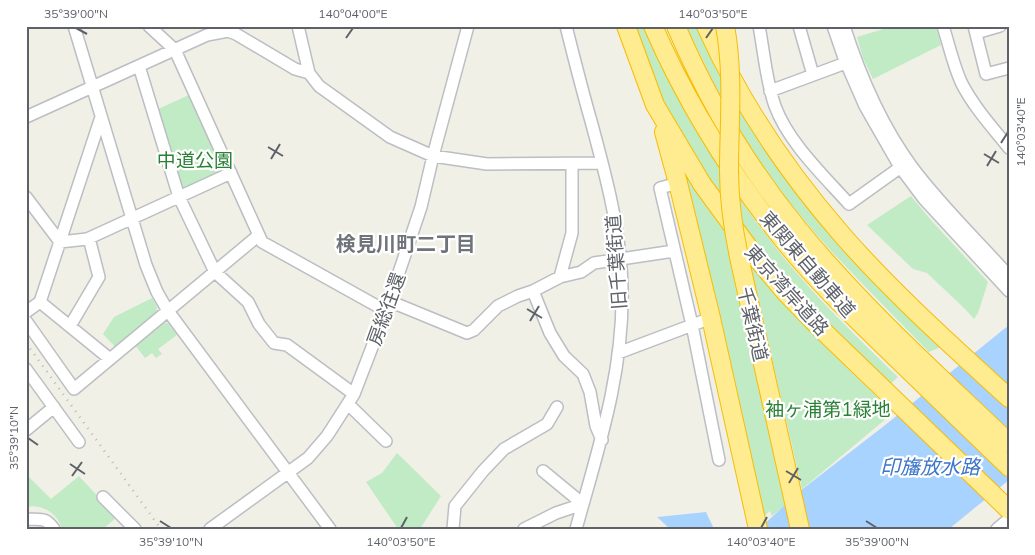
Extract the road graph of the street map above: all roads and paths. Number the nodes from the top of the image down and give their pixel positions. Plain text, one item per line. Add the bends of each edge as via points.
1 (74, 26) edge
2 (149, 26) edge
3 (298, 26) edge
4 (468, 26) edge
5 (566, 26) edge
6 (626, 26) edge
7 (653, 26) edge
8 (676, 26) edge
9 (706, 26) edge
10 (726, 26) edge
11 (759, 26) edge
12 (799, 26) edge
13 (833, 26) edge
14 (844, 26) edge
15 (944, 26) edge
16 (1000, 26) edge
17 (227, 28) edge
18 (975, 30) edge
19 (175, 50) junction
20 (850, 61) junction
21 (139, 66) junction
22 (1009, 68) edge
23 (310, 73) junction
24 (813, 75) junction
25 (93, 87) junction
26 (770, 91) junction
27 (656, 105) junction
28 (26, 117) edge
29 (101, 117) junction
30 (1009, 148) edge
31 (433, 156) junction
32 (602, 163) junction
33 (572, 164) junction
34 (904, 165) junction
35 (231, 173) junction
36 (678, 184) junction
37 (179, 196) junction
38 (26, 197) edge
39 (132, 218) junction
40 (258, 235) junction
41 (89, 238) junction
42 (60, 242) junction
43 (674, 251) junction
44 (620, 258) junction
45 (215, 272) junction
46 (560, 277) junction
47 (1006, 280) edge
48 (532, 291) junction
49 (40, 302) junction
50 (388, 306) junction
51 (168, 311) junction
52 (26, 312) edge
53 (711, 318) junction
54 (26, 321) edge
55 (692, 325) junction
56 (70, 326) junction
57 (618, 353) junction
58 (110, 359) junction
59 (26, 370) edge
60 (926, 375) junction
61 (354, 394) junction
62 (1009, 398) edge
63 (348, 404) junction
64 (54, 407) junction
65 (557, 407) dead end
66 (26, 430) edge
67 (602, 440) junction
68 (386, 441) dead end
69 (79, 442) dead end
70 (1009, 443) edge
71 (719, 460) dead end
72 (1009, 467) edge
73 (543, 471) dead end
74 (288, 473) junction
75 (103, 497) dead end
76 (583, 504) junction
77 (1009, 510) edge
78 (26, 519) edge
79 (1009, 519) edge
80 (758, 528) edge
81 (54, 529) edge
82 (135, 529) edge
83 (210, 529) edge
84 (330, 529) edge
85 (453, 529) edge
86 (524, 529) edge
87 (576, 529) edge
88 (800, 529) edge
89 (996, 529) edge

1 - 25 street
2 - 19 street
3 - 23 street
4 - 31 street, 房総往還
5 - 32 street, 旧千葉街道
6 - 27 highway, 東京湾岸道路
7 - 60 highway, 東関東自動車道 via 703,124 786,243 847,311
8 - 60 highway, 東関東自動車道 via 731,134 775,199
9 - 62 highway via 773,144 843,236
10 - 88 highway, 千葉街道, bridge via 731,85 730,198 740,266
11 - 26 street
12 - 24 street
13 - 20 street
14 - 20 street
15 - 30 street via 961,80 976,106
16 - 18 street
17 - 19 street
17 - 23 street via 295,69
18 - 22 street via 986,74
19 - 21 street
19 - 35 street
20 - 24 street
20 - 34 street
21 - 25 street
21 - 37 street
23 - 31 street via 318,86 390,136
24 - 26 street
25 - 28 street
25 - 29 street
26 - 34 street via 792,136 849,204
27 - 36 highway, 千葉街道
27 - 77 highway, 東京湾岸道路 via 702,184 786,293
29 - 39 street
29 - 42 street
31 - 33 street via 486,164
31 - 50 street, 房総往還 via 421,208
32 - 33 street
32 - 44 street, 旧千葉街道
33 - 46 street via 572,233
34 - 47 street via 924,199
35 - 37 street
35 - 40 street
36 - 43 street via 660,188
36 - 53 highway, 千葉街道
37 - 39 street
37 - 45 street
38 - 42 street
39 - 41 street
39 - 51 street via 146,265
40 - 45 street
40 - 50 street via 262,242
41 - 42 street
41 - 56 street via 99,277
42 - 49 street
43 - 44 street
43 - 55 street
44 - 46 street via 594,263 581,272
44 - 57 street, 旧千葉街道 via 622,289
45 - 51 street
45 - 61 street via 248,302 274,343 287,345
46 - 48 street
48 - 50 street via 498,306 467,333
48 - 67 street via 564,356 583,374
49 - 52 street
49 - 56 street
50 - 61 street, 房総往還
51 - 58 street
51 - 74 street
53 - 55 street
53 - 80 highway, 千葉街道
54 - 58 street via 74,389
55 - 57 street
55 - 71 street
56 - 58 street
57 - 67 street, 旧千葉街道
59 - 64 street
60 - 70 highway, 東関東自動車道
60 - 72 highway, 東関東自動車道
61 - 63 street, 房総往還
63 - 68 street
63 - 74 street, 房総往還 via 308,458
64 - 66 street
64 - 69 street
65 - 85 street via 547,424 504,449 484,471 455,506
67 - 76 street, 旧千葉街道
73 - 76 street
74 - 83 street, 房総往還
74 - 84 street
75 - 82 street
76 - 86 street
76 - 87 street, 旧千葉街道
78 - 81 street via 41,518 50,522
79 - 89 street

